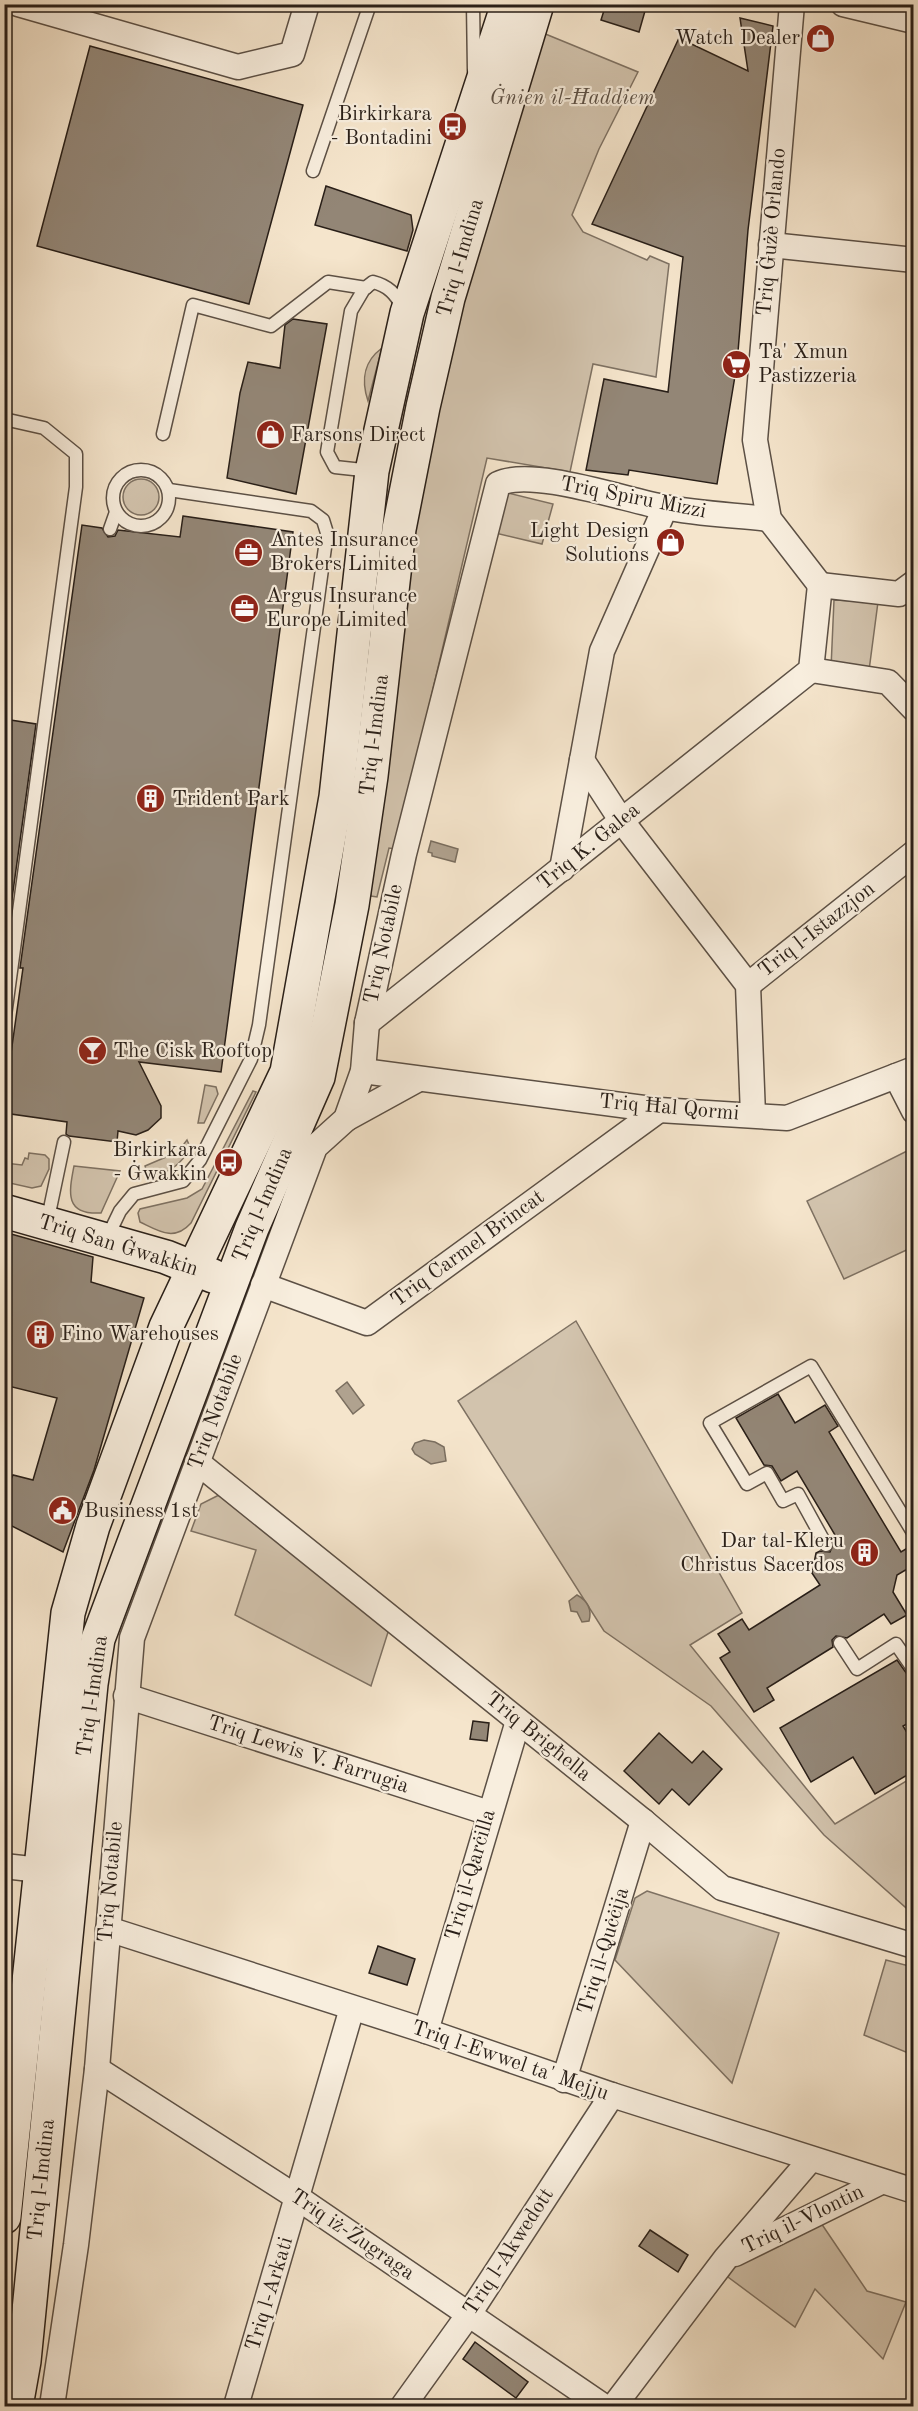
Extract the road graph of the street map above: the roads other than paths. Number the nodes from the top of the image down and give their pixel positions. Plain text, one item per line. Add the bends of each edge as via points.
1 (18, 4) edge
2 (307, 4) edge
3 (370, 4) edge
4 (508, 4) edge
5 (537, 4) edge
6 (843, 4) edge
7 (790, 5) edge
8 (469, 6) edge
9 (914, 21) edge
10 (475, 100) junction
11 (313, 171) dead end
12 (771, 245) junction
13 (914, 260) edge
14 (366, 288) junction
15 (407, 313) junction
16 (4, 419) edge
17 (164, 434) dead end
18 (372, 471) junction
19 (498, 484) joint
20 (169, 490) junction
21 (665, 508) junction
22 (116, 512) junction
23 (769, 519) junction
24 (110, 529) dead end
25 (914, 583) edge
26 (820, 585) junction
27 (811, 670) junction
28 (914, 709) edge
29 (582, 760) junction
30 (621, 820) junction
31 (914, 853) edge
32 (562, 869) junction
33 (748, 985) junction
34 (4, 1023) edge
35 (367, 1023) junction
36 (363, 1071) junction
37 (905, 1073) edge
38 (417, 1080) junction
39 (658, 1110) junction
40 (914, 1111) edge
41 (753, 1115) junction
42 (346, 1119) junction
43 (64, 1142) dead end
44 (4, 1211) edge
45 (47, 1225) junction
46 (107, 1239) junction
47 (194, 1266) junction
48 (263, 1284) junction
49 (230, 1285) junction
50 (197, 1462) junction
51 (914, 1534) edge
52 (826, 1545) dead end
53 (840, 1643) dead end
54 (914, 1670) edge
55 (126, 1696) junction
56 (518, 1721) junction
57 (489, 1813) junction
58 (643, 1821) junction
59 (4, 1866) edge
60 (40, 1870) junction
61 (108, 1929) junction
62 (914, 1946) edge
63 (352, 2008) junction
64 (426, 2031) junction
65 (97, 2069) junction
66 (564, 2080) junction
67 (612, 2096) junction
68 (811, 2159) junction
69 (881, 2182) junction
70 (914, 2191) edge
71 (298, 2198) junction
72 (4, 2217) edge
73 (726, 2258) junction
74 (469, 2314) junction
75 (16, 2406) edge
76 (52, 2406) edge
77 (236, 2406) edge
78 (403, 2406) edge
79 (603, 2406) edge
80 (614, 2406) edge

1 - 2 street via 238,67 292,54
3 - 11 lane
4 - 10 main road, Triq l-Imdina
5 - 49 main road, Triq l-Imdina via 451,287 423,407 399,529 352,905 318,1077
6 - 9 street
7 - 12 street, Triq Ġużè Orlando
8 - 10 lane
10 - 15 main road, Triq l-Imdina
12 - 13 street
12 - 23 street, Triq Ġużè Orlando via 755,440
14 - 15 lane via 373,282 384,285 395,293
14 - 17 lane via 328,282 271,326 193,305
14 - 18 lane via 351,311 327,452 335,467
15 - 18 main road, Triq l-Imdina
16 - 34 lane via 44,428 76,454 76,487
18 - 47 main road, Triq l-Imdina via 336,796 287,1072
19 - 21 street, Triq Spiru Mizzi via 517,479 545,481
19 - 35 street, Triq Notabile via 426,757
20 - 22 lane via 170,501 162,517 147,526 138,529
20 - 22 lane via 158,475 149,471 130,472 116,485
20 - 46 lane via 311,512 323,520 327,533 259,1025 251,1059 200,1160 183,1181 134,1194 120,1211
21 - 23 street, Triq Spiru Mizzi
21 - 29 street via 602,651
22 - 24 lane
23 - 26 street, Triq Ġużè Orlando
25 - 26 street via 899,594
26 - 27 street
27 - 28 street via 888,682
27 - 30 street, Triq K. Galea
29 - 30 street
29 - 32 street
30 - 32 street, Triq K. Galea
30 - 33 street
31 - 33 street, Triq l-Istazzjon
32 - 35 street, Triq K. Galea
33 - 41 street
35 - 36 street, Triq Notabile
36 - 38 street, Triq Ħal Qormi
36 - 42 street, Triq Notabile
37 - 40 street
37 - 41 street, Triq Ħal Qormi via 787,1118
38 - 39 street, Triq Ħal Qormi
38 - 42 street
39 - 41 street, Triq Ħal Qormi
39 - 48 street, Triq Carmel Brincat via 367,1323
42 - 48 street, Triq Notabile via 315,1147
43 - 45 lane
44 - 45 main road, Triq San Ġwakkin
45 - 46 main road, Triq San Ġwakkin
46 - 47 main road, Triq San Ġwakkin
47 - 49 main road, Triq San Ġwakkin
47 - 60 main road, Triq l-Imdina via 166,1327 93,1526 68,1613
48 - 50 street, Triq Notabile
49 - 75 main road, Triq l-Imdina via 98,1639 24,2361
50 - 55 street, Triq Notabile via 132,1638
50 - 56 street, Triq Brigħella
51 - 52 lane via 811,1366 710,1423 747,1484 767,1473 783,1501 798,1494
53 - 54 lane via 857,1669 896,1644
55 - 57 street, Triq Lewis V. Farrugia
55 - 61 street, Triq Notabile
56 - 57 street, Triq il-Qarċilla
56 - 58 street, Triq Brigħella
57 - 64 street, Triq il-Qarċilla
58 - 62 street, Triq Brigħella via 722,1888
58 - 66 street, Triq il-Quċċija
59 - 60 street
60 - 72 main road, Triq l-Imdina
61 - 63 street, Triq l-Ewwel ta' Mejju
61 - 65 street, Triq Notabile
63 - 64 street, Triq l-Ewwel ta' Mejju
63 - 71 street, Triq l-Arkati
64 - 66 street, Triq l-Ewwel ta' Mejju
65 - 71 street, Triq iż-Żugraga
65 - 76 street, Triq Notabile
66 - 67 street, Triq l-Ewwel ta' Mejju
67 - 68 street, Triq l-Ewwel ta' Mejju
67 - 74 street, Triq l-Akwedott
68 - 69 street, Triq l-Ewwel ta' Mejju
68 - 73 street, Triq il-Vlontin
69 - 70 street, Triq l-Ewwel ta' Mejju
69 - 73 street, Triq il-Vlontin
71 - 74 street, Triq iż-Żugraga
71 - 77 street, Triq l-Arkati
73 - 80 street, Triq il-Vlontin
74 - 78 street, Triq l-Akwedott
74 - 79 street, Triq iż-Żugraga

